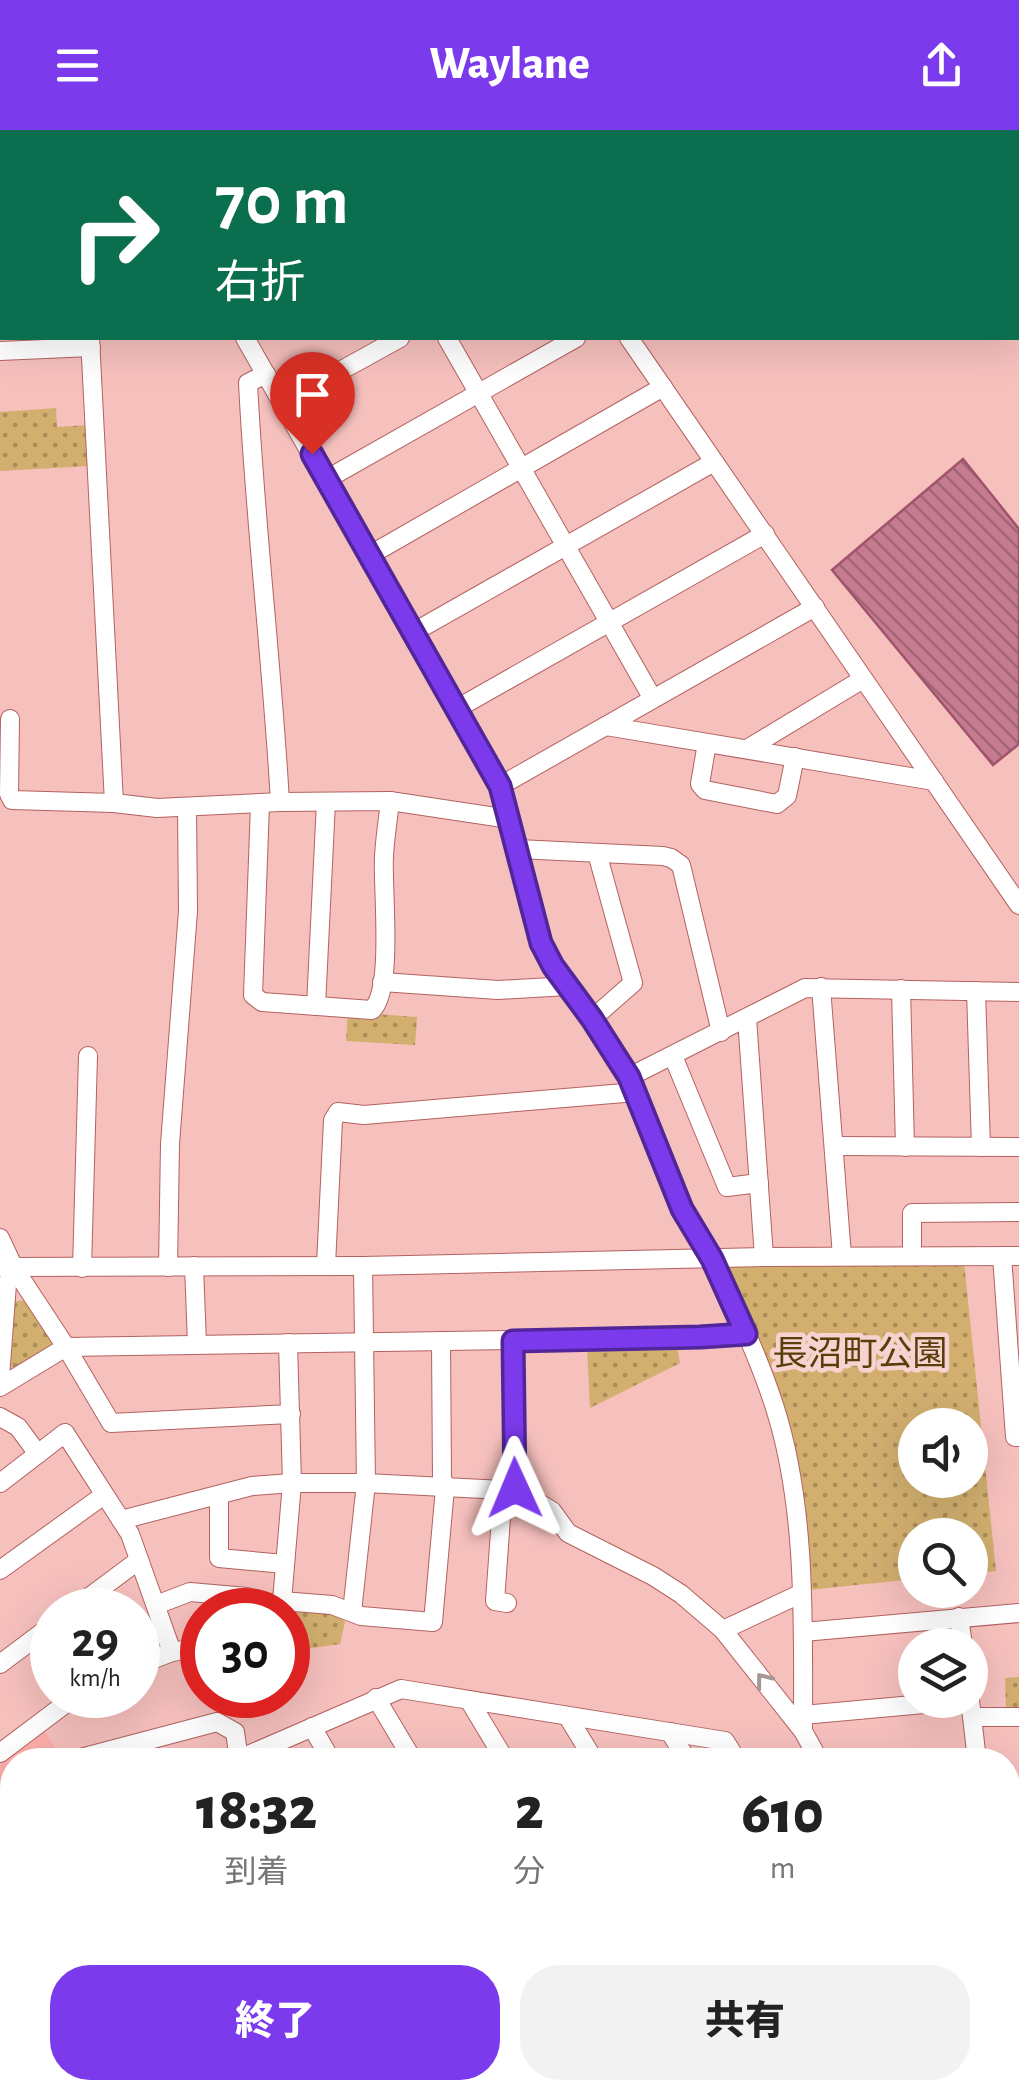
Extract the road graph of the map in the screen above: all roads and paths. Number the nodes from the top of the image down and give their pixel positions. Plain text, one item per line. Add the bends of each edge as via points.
1 (246, 340) edge
2 (396, 340) edge
3 (447, 340) edge
4 (572, 340) edge
5 (630, 340) edge
6 (90, 342) edge
7 (0, 351) edge
8 (266, 374) junction
9 (663, 387) junction
10 (478, 393) junction
11 (282, 402) junction
12 (714, 462) junction
13 (522, 470) junction
14 (327, 479) junction
15 (765, 534) junction
16 (566, 546) junction
17 (370, 555) junction
18 (815, 607) junction
19 (609, 622) junction
20 (414, 632) junction
21 (863, 679) junction
22 (653, 699) junction
23 (458, 708) junction
24 (10, 720) dead end
25 (606, 726) junction
26 (708, 743) junction
27 (748, 749) junction
28 (5, 757) edge
29 (795, 757) junction
30 (934, 781) junction
31 (500, 786) junction
32 (390, 801) junction
33 (114, 802) junction
34 (280, 802) junction
35 (326, 802) junction
36 (260, 804) junction
37 (187, 808) junction
38 (510, 819) junction
39 (518, 848) junction
40 (598, 852) junction
41 (1019, 905) edge
42 (382, 982) junction
43 (568, 986) junction
44 (821, 987) junction
45 (901, 989) junction
46 (976, 991) junction
47 (1019, 992) edge
48 (316, 1006) junction
49 (747, 1018) junction
50 (592, 1019) junction
51 (721, 1032) junction
52 (88, 1056) dead end
53 (673, 1056) junction
54 (632, 1085) junction
55 (835, 1146) junction
56 (905, 1147) junction
57 (981, 1147) junction
58 (1019, 1147) edge
59 (759, 1183) junction
60 (1019, 1212) edge
61 (0, 1238) edge
62 (842, 1256) junction
63 (912, 1256) junction
64 (1011, 1256) edge
65 (764, 1257) junction
66 (712, 1259) junction
67 (326, 1265) junction
68 (194, 1266) junction
69 (363, 1266) junction
70 (168, 1267) junction
71 (7, 1268) edge
72 (82, 1268) junction
73 (746, 1334) junction
74 (441, 1341) junction
75 (513, 1341) junction
76 (364, 1342) junction
77 (288, 1343) junction
78 (197, 1344) junction
79 (66, 1347) junction
80 (1016, 1365) edge
81 (0, 1377) edge
82 (0, 1387) edge
83 (291, 1414) junction
84 (0, 1417) edge
85 (1019, 1437) edge
86 (38, 1454) junction
87 (0, 1483) edge
88 (292, 1483) junction
89 (366, 1483) junction
90 (445, 1488) junction
91 (509, 1489) junction
92 (104, 1495) junction
93 (219, 1495) junction
94 (121, 1520) junction
95 (138, 1560) junction
96 (285, 1564) junction
97 (0, 1570) edge
98 (101, 1588) edge
99 (149, 1588) edge
100 (800, 1594) junction
101 (507, 1603) dead end
102 (352, 1612) junction
103 (1019, 1613) edge
104 (160, 1617) edge
105 (959, 1617) junction
106 (960, 1628) edge
107 (723, 1630) junction
108 (803, 1632) junction
109 (30, 1641) edge
110 (180, 1650) edge
111 (172, 1652) junction
112 (160, 1657) edge
113 (0, 1664) edge
114 (376, 1698) junction
115 (470, 1700) junction
116 (988, 1710) edge
117 (898, 1713) edge
118 (568, 1717) junction
119 (1019, 1717) edge
120 (47, 1718) edge
121 (972, 1718) edge
122 (803, 1723) junction
123 (312, 1728) junction
124 (670, 1732) junction
125 (7, 1748) edge
126 (118, 1748) edge
127 (238, 1748) edge
128 (265, 1748) edge
129 (314, 1748) edge
130 (324, 1748) edge
131 (405, 1748) edge
132 (498, 1748) edge
133 (587, 1748) edge
134 (680, 1748) edge
135 (729, 1748) edge
136 (814, 1748) edge
137 (975, 1748) edge

1 - 8 street
2 - 11 street
3 - 10 street
4 - 10 street
5 - 9 street
6 - 7 street
6 - 33 street
8 - 11 street
8 - 34 street via 248,383
9 - 12 street
9 - 13 street
10 - 13 street
10 - 14 street
11 - 14 street
12 - 15 street
12 - 16 street
13 - 16 street
13 - 17 street
14 - 17 street
15 - 18 street
15 - 19 street
16 - 19 street
16 - 20 street
17 - 20 street
18 - 21 street
18 - 22 street
19 - 22 street
19 - 23 street
20 - 23 street
21 - 27 street
21 - 30 street
22 - 25 street
23 - 31 street
24 - 28 street
25 - 26 street
25 - 31 street
26 - 27 street
26 - 29 street via 700,784 705,790 776,804 787,796
27 - 29 street
28 - 33 street via 12,800
29 - 30 street
30 - 41 street
31 - 38 street
32 - 35 street
32 - 38 street
32 - 42 street
33 - 37 street
34 - 35 street
34 - 36 street
35 - 48 street
36 - 37 street
36 - 48 street via 253,995 262,1002
37 - 70 street via 188,911
38 - 39 street
39 - 40 street
39 - 43 street via 541,943
40 - 50 street via 633,983
40 - 51 street via 663,856 680,865
42 - 43 street via 498,990
42 - 48 street via 372,1010
43 - 50 street
44 - 45 street
44 - 49 street
44 - 55 street
45 - 46 street
45 - 56 street
46 - 47 street
46 - 57 street
49 - 51 street
49 - 59 street
50 - 54 street
51 - 53 street
52 - 72 street
53 - 54 street
53 - 59 street via 727,1187
54 - 66 street via 682,1209
54 - 67 street via 364,1115 338,1112
55 - 56 street
55 - 62 street
56 - 57 street
57 - 58 street
59 - 65 street
60 - 63 street via 912,1213
61 - 71 street
62 - 63 street
62 - 65 street
63 - 64 street
64 - 80 street
65 - 66 street
66 - 69 street
66 - 73 street
67 - 68 street
67 - 69 street
68 - 70 street
68 - 78 street
69 - 76 street
70 - 72 street
71 - 72 street
71 - 79 street
71 - 81 street
73 - 75 street
73 - 100 street via 788,1458
74 - 75 street
74 - 76 street
74 - 90 street
75 - 91 street
76 - 77 street
76 - 89 street
77 - 78 street
77 - 83 street
78 - 79 street
79 - 82 street
79 - 83 street via 111,1423
80 - 85 street
83 - 88 street
84 - 86 street via 18,1427
86 - 87 street
86 - 92 street via 65,1434
88 - 89 street
88 - 93 street
88 - 96 street
89 - 90 street
89 - 102 street
90 - 91 street
90 - 102 street via 433,1622
91 - 101 street via 494,1601
91 - 107 street via 552,1511 568,1533 682,1594
92 - 94 street
92 - 97 street
93 - 94 street
93 - 96 street via 219,1558
94 - 95 street
95 - 98 street
95 - 99 street
96 - 102 street via 282,1601
100 - 107 street
100 - 108 street
103 - 105 street
104 - 111 street
105 - 106 street
105 - 108 street
122 -> 107 street
108 - 122 street
109 - 113 street
110 - 111 street
111 - 112 street
114 - 115 street via 400,1689
114 - 123 street
114 - 131 street
115 - 118 street
115 - 132 street
116 - 119 street
117 - 122 street
118 - 124 street
118 - 133 street
120 - 125 street
121 - 137 street
122 - 136 street
123 - 128 street
123 - 129 street
123 - 130 street
124 - 134 street
124 - 135 street via 725,1741
126 - 127 street via 217,1722 236,1732

